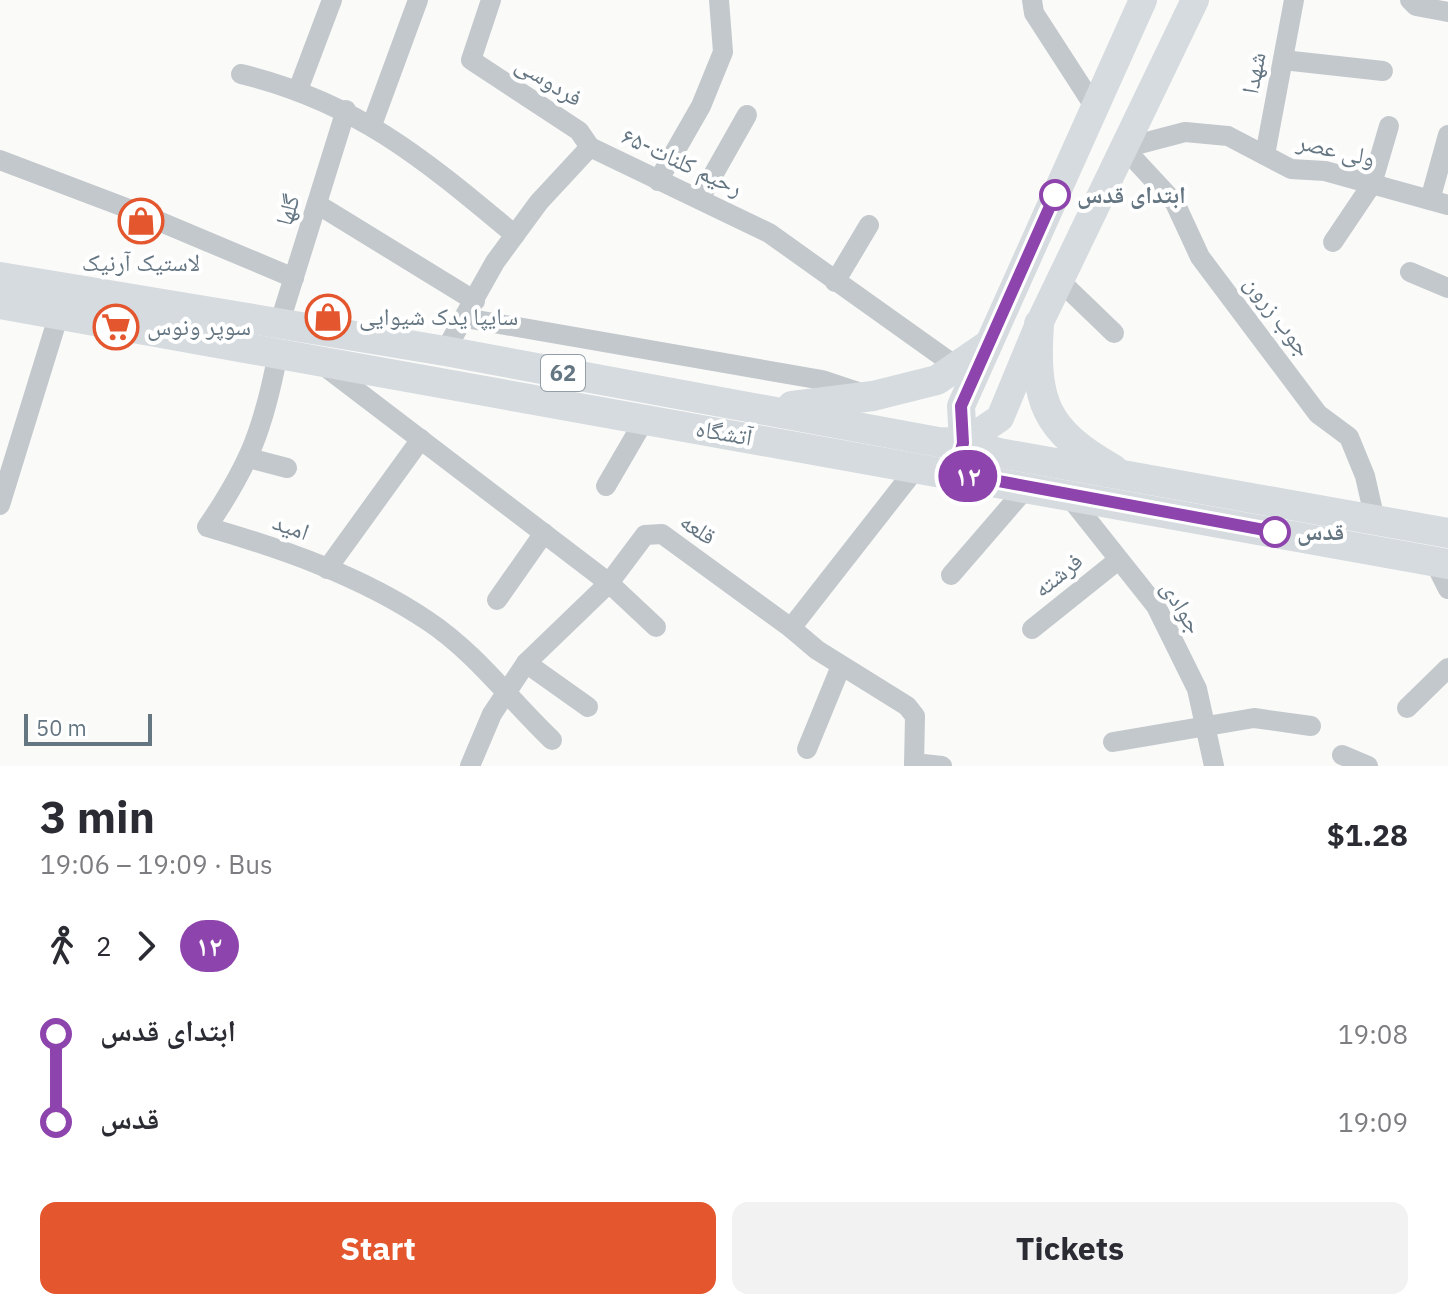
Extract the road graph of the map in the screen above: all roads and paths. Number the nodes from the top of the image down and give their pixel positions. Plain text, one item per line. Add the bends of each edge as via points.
1 (332, 0) edge
2 (418, 0) edge
3 (491, 0) edge
4 (719, 0) edge
5 (1032, 0) edge
6 (1143, 0) edge
7 (1195, 0) edge
8 (1294, 0) edge
9 (1410, 0) edge
10 (1448, 12) edge
11 (1283, 60) junction
12 (1383, 71) dead end
13 (241, 74) dead end
14 (298, 90) junction
15 (1096, 109) junction
16 (346, 110) junction
17 (747, 115) dead end
18 (372, 125) junction
19 (1389, 126) dead end
20 (1448, 135) edge
21 (590, 147) junction
22 (1124, 148) junction
23 (1265, 155) junction
24 (0, 160) edge
25 (658, 181) junction
26 (1372, 184) junction
27 (700, 198) junction
28 (1439, 203) edge
29 (317, 204) junction
30 (1044, 218) junction
31 (869, 225) dead end
32 (1082, 234) junction
33 (515, 235) junction
34 (1333, 242) dead end
35 (1410, 272) dead end
36 (0, 277) edge
37 (294, 278) junction
38 (1060, 281) junction
39 (835, 282) junction
40 (1448, 288) edge
41 (20, 298) edge
42 (470, 309) junction
43 (59, 314) junction
44 (1039, 324) junction
45 (1114, 333) dead end
46 (279, 339) junction
47 (985, 347) junction
48 (445, 351) junction
49 (316, 360) junction
50 (957, 367) junction
51 (873, 396) junction
52 (758, 410) junction
53 (645, 419) junction
54 (421, 439) junction
55 (963, 443) junction
56 (249, 458) junction
57 (917, 467) junction
58 (287, 468) dead end
59 (955, 473) junction
60 (1125, 476) junction
61 (4, 477) edge
62 (606, 486) dead end
63 (1027, 487) junction
64 (1067, 494) junction
65 (0, 505) edge
66 (1375, 520) junction
67 (544, 533) junction
68 (1448, 533) edge
69 (1117, 561) junction
70 (1441, 562) edge
71 (327, 569) junction
72 (951, 575) dead end
73 (609, 583) junction
74 (1448, 589) edge
75 (497, 600) dead end
76 (656, 627) dead end
77 (791, 628) junction
78 (1032, 629) dead end
79 (526, 663) junction
80 (841, 666) junction
81 (1448, 668) edge
82 (505, 695) junction
83 (588, 707) dead end
84 (1407, 708) dead end
85 (1205, 724) junction
86 (1311, 726) dead end
87 (552, 740) dead end
88 (1113, 742) dead end
89 (807, 749) dead end
90 (1342, 755) dead end
91 (475, 764) edge
92 (914, 765) edge
93 (942, 766) edge
94 (1214, 766) edge
95 (1368, 766) edge

1 - 14 street
2 - 18 street
3 - 21 street, فردوسی via 471,56 474,65 579,131
4 - 25 street via 723,52 701,106
5 - 15 street via 1034,13
6 - 15 main road
7 - 22 main road
8 - 11 street, شهدا
9 - 10 street
11 - 12 street
11 - 23 street, شهدا
13 - 14 street
14 - 16 street
15 - 30 main road
16 - 18 street
16 - 29 street, گلها
17 - 27 street
18 - 33 street via 436,169
19 - 26 street
20 - 28 street
21 - 25 street, ۶۵-رحیم کلنات
21 - 33 street, ۶۵-رحیم کلنات
22 - 23 street, ولی عصر via 1185,132 1228,136
22 - 32 main road
22 - 66 street, جوب زرون via 1175,203 1200,257 1318,414 1349,437
23 - 26 street, ولی عصر via 1291,169 1325,171
24 - 37 street
25 - 27 street, ۶۵-رحیم کلنات
26 - 28 street, ولی عصر
26 - 34 street
27 - 39 street, ۶۵-رحیم کلنات via 769,233
29 - 37 street, گلها
29 - 42 street
30 - 32 main road via 1059,239 1072,241
30 - 47 main road
31 - 39 street
32 - 38 main road
33 - 42 street, ۶۵-رحیم کلنات
35 - 40 street
36 - 41 main road, آتشگاه / 62
37 - 46 street, گلها
38 - 44 main road
38 - 45 street
39 - 50 street, ۶۵-رحیم کلنات
41 - 43 main road, آتشگاه / 62
41 - 46 main road, آتشگاه / 62
42 - 48 street, ۶۵-رحیم کلنات
42 - 51 street via 822,380
43 - 46 main road, آتشگاه / 62
43 - 61 street
44 - 55 main road via 1000,418
44 - 60 main road via 1036,363 1041,400 1060,430
46 - 48 main road, آتشگاه / 62
46 - 49 main road, آتشگاه / 62
46 - 56 street, امید via 266,415
47 - 50 main road
47 - 55 main road via 961,406
48 - 52 main road, آتشگاه / 62
49 - 53 main road, آتشگاه / 62
49 - 54 street
50 - 51 main road via 937,380
51 - 52 main road
52 - 55 main road, آتشگاه / 62
53 - 57 main road, آتشگاه / 62
53 - 62 street
54 - 67 street
54 - 71 street
55 - 59 main road
55 - 60 main road, آتشگاه / 62
56 - 58 street
56 - 71 street, امید via 207,527
57 - 59 main road, آتشگاه / 62
57 - 77 street
59 - 63 main road, آتشگاه / 62
60 - 66 main road, آتشگاه / 62
61 - 65 street
63 - 64 main road, آتشگاه / 62
63 - 72 street
64 - 69 street, جوادی
64 - 70 main road, آتشگاه / 62
66 - 68 main road, آتشگاه / 62
67 - 73 street
67 - 75 street
69 - 78 street, فرشته
69 - 85 street, جوادی via 1156,606 1197,689
70 - 74 street
71 - 82 street, امید via 429,621 469,654
73 - 76 street
73 - 77 street, قلعه via 645,535 654,532
73 - 79 street, قلعه
77 - 80 street
79 - 82 street, قلعه
79 - 83 street
80 - 89 street
80 - 92 street via 915,716
81 - 84 street
82 - 87 street, امید
82 - 91 street, قلعه via 492,714
85 - 86 street via 1254,718
85 - 88 street
85 - 94 street, جوادی
90 - 95 street
92 - 93 street

